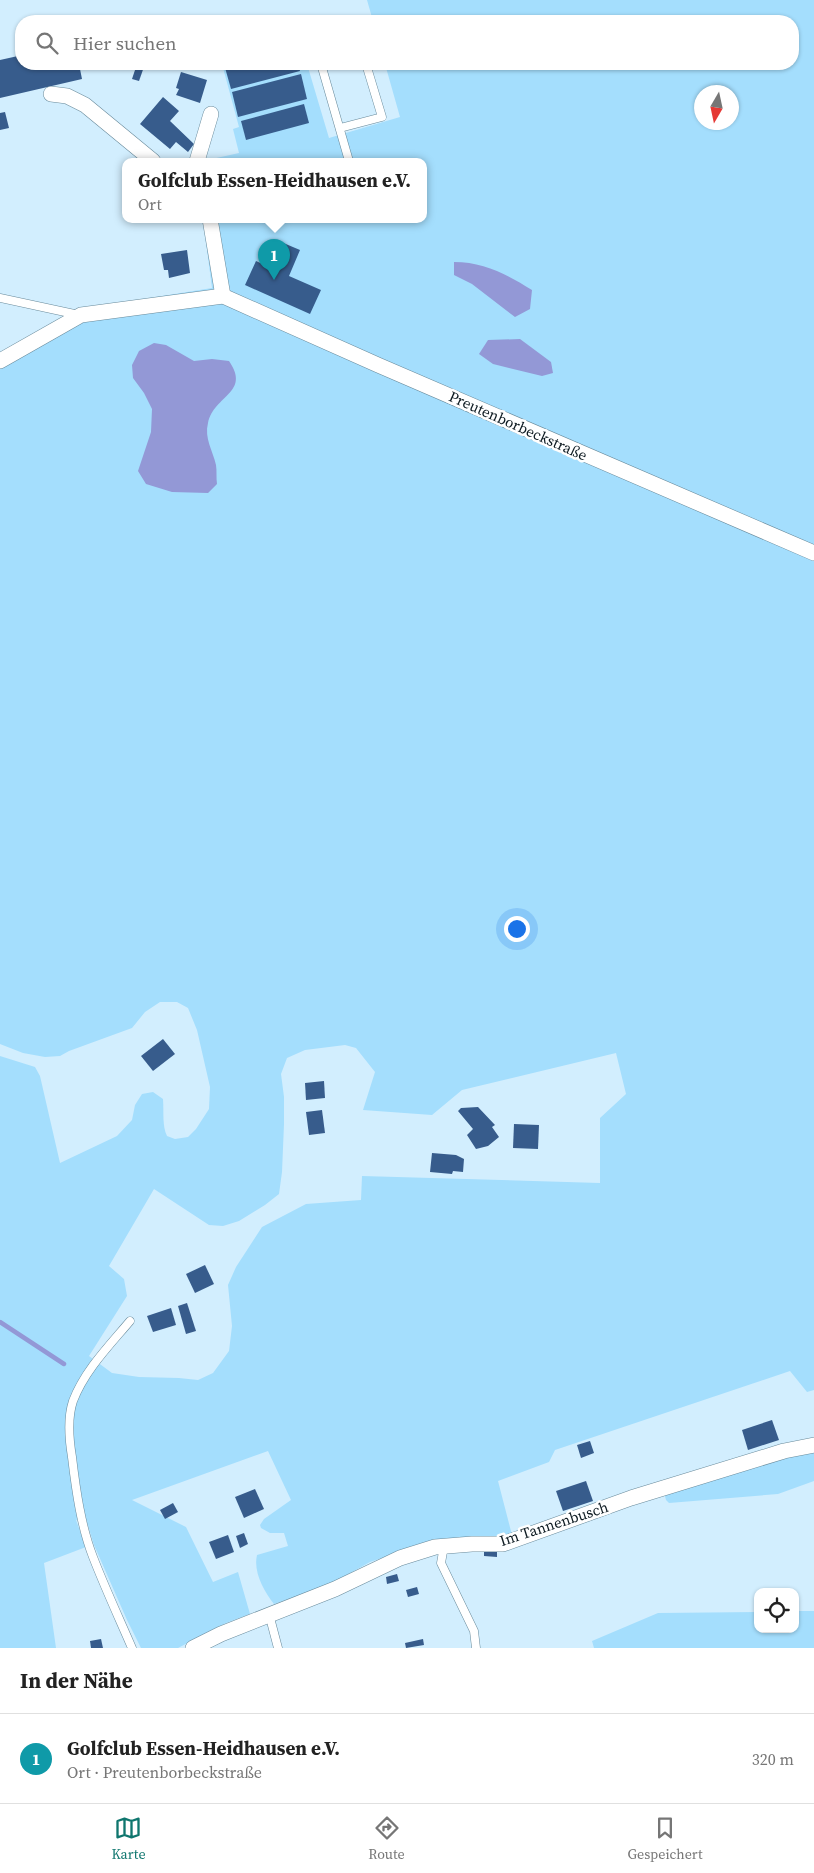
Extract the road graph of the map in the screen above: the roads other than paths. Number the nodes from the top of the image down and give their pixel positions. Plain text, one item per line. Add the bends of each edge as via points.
1 (323, 70) edge
2 (368, 70) edge
3 (51, 94) dead end
4 (211, 114) dead end
5 (340, 128) junction
6 (149, 158) edge
7 (198, 158) edge
8 (348, 158) edge
9 (211, 223) edge
10 (223, 296) junction
11 (0, 298) edge
12 (81, 315) junction
13 (0, 361) edge
14 (814, 553) edge
15 (130, 1321) dead end
16 (814, 1445) edge
17 (444, 1546) junction
18 (269, 1614) junction
19 (132, 1648) edge
20 (193, 1648) edge
21 (278, 1648) edge
22 (476, 1648) edge

1 - 5 lane
2 - 5 lane via 382,117
3 - 6 street via 67,96 85,105
4 - 7 street
5 - 8 lane
9 - 10 street
10 - 12 street
10 - 14 street, Preutenborbeckstraße
11 - 12 lane
12 - 13 street
15 - 19 lane via 81,1384 73,1402 69,1425 80,1514 92,1556
16 - 17 street, Im Tannenbusch via 784,1451 631,1498 502,1544
17 - 18 street, Im Tannenbusch via 400,1558 335,1589
17 - 22 lane via 441,1563 474,1631
18 - 20 street, Im Tannenbusch
18 - 21 lane

